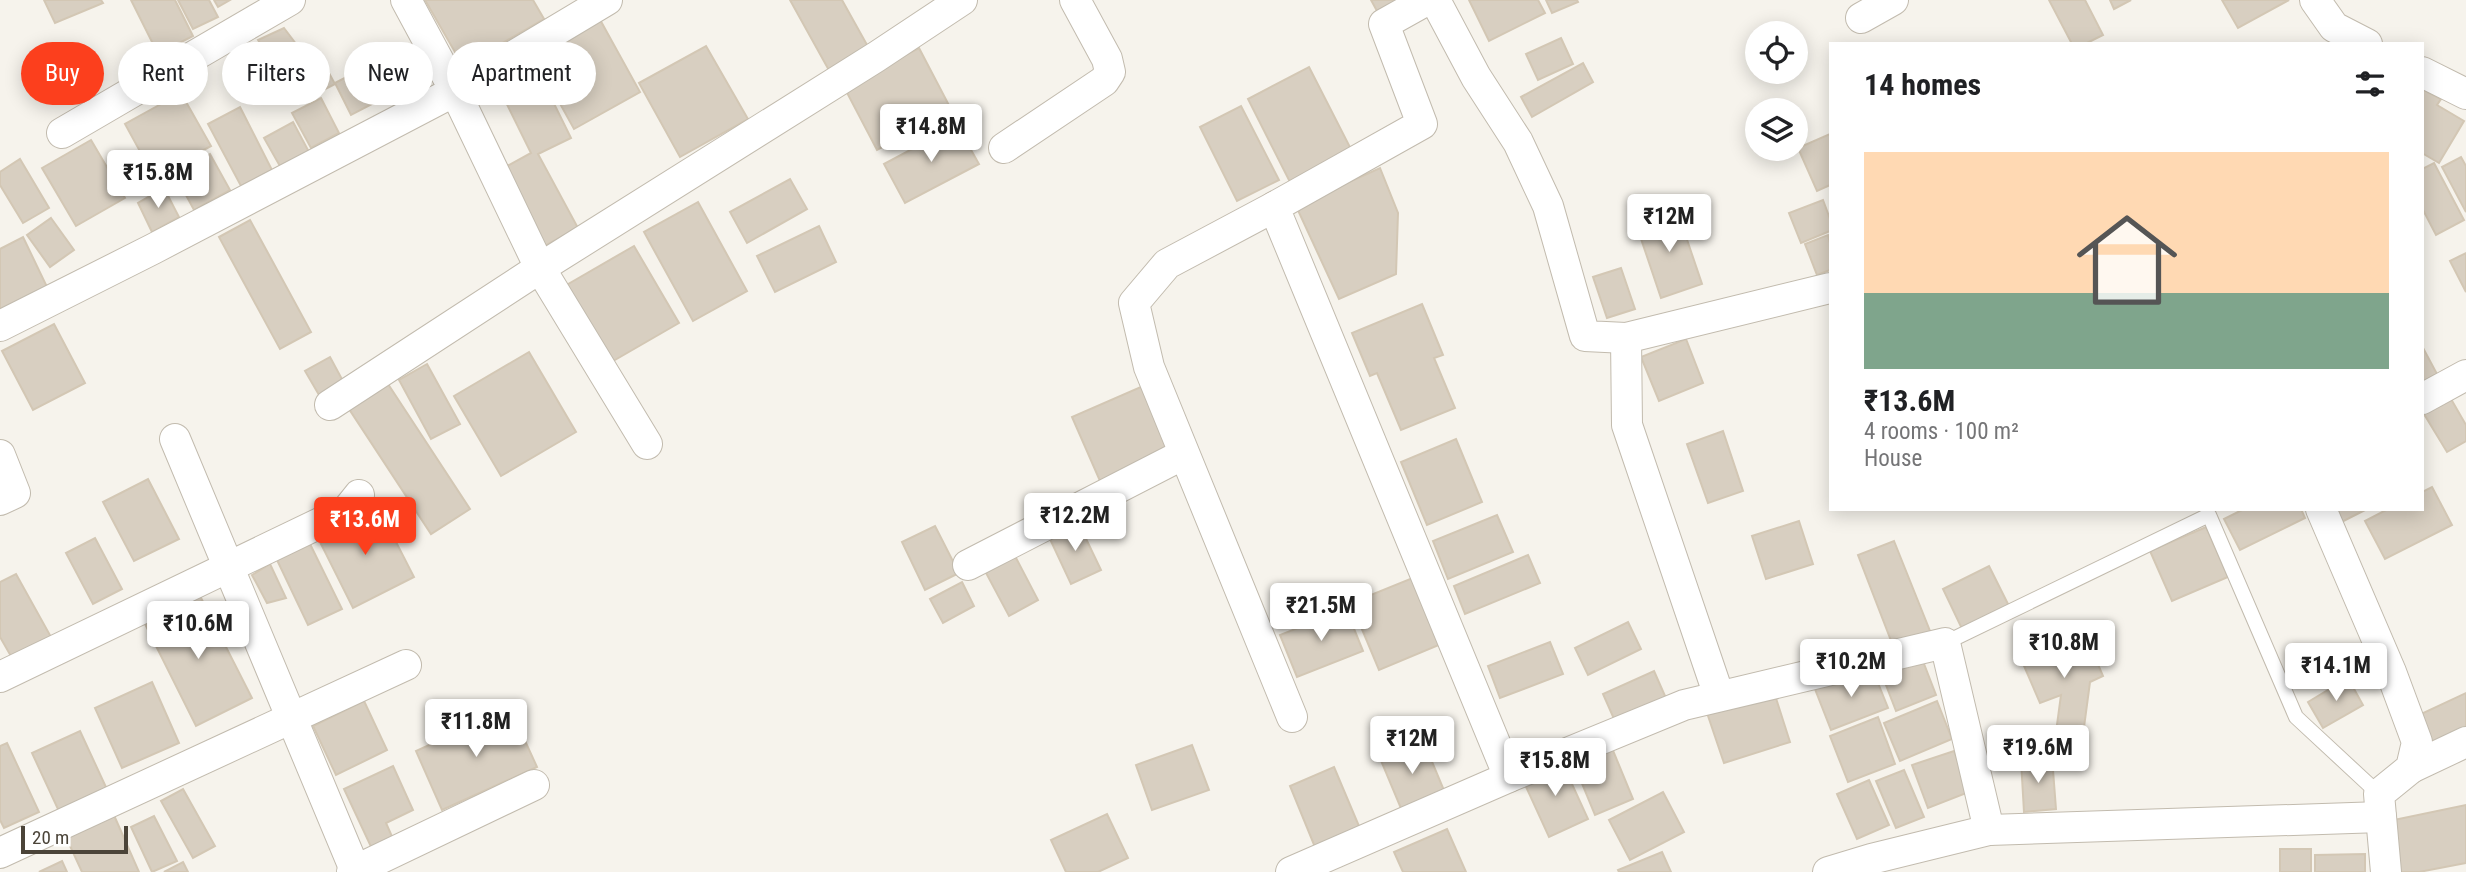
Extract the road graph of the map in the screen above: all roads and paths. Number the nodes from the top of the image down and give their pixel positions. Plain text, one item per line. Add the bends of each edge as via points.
1 (290, 0) edge
2 (406, 0) edge
3 (607, 0) edge
4 (962, 0) edge
5 (1075, 0) edge
6 (1427, 0) edge
7 (1435, 0) edge
8 (1893, 0) edge
9 (2315, 0) edge
10 (1861, 18) dead end
11 (2353, 41) edge
12 (536, 42) edge
13 (2424, 73) edge
14 (447, 78) edge
15 (2466, 94) edge
16 (447, 95) edge
17 (461, 105) edge
18 (62, 133) dead end
19 (1004, 148) dead end
20 (1274, 208) junction
21 (540, 268) junction
22 (1829, 288) edge
23 (0, 326) edge
24 (1626, 338) junction
25 (2466, 375) edge
26 (2424, 398) edge
27 (330, 405) dead end
28 (175, 439) dead end
29 (647, 444) dead end
30 (0, 454) edge
31 (1184, 454) junction
32 (359, 495) dead end
33 (0, 500) edge
34 (2321, 511) edge
35 (968, 565) dead end
36 (230, 566) junction
37 (1945, 643) junction
38 (406, 665) dead end
39 (0, 677) edge
40 (1718, 696) junction
41 (1292, 717) dead end
42 (292, 718) junction
43 (2466, 742) edge
44 (2412, 768) junction
45 (1509, 777) junction
46 (534, 785) dead end
47 (2380, 805) junction
48 (1989, 830) junction
49 (0, 853) edge
50 (354, 871) edge
51 (1291, 872) edge
52 (1828, 872) edge
53 (2386, 872) edge

1 - 18 street
2 - 14 street
3 - 12 street
4 - 21 street
5 - 19 street via 1110,72 1104,81
6 - 20 street via 1384,24 1422,124
7 - 24 street via 1518,142 1548,206 1585,335
8 - 10 street
9 - 11 street via 2334,27
13 - 15 street
16 - 23 street
17 - 21 street
20 - 31 street via 1167,264 1135,303 1149,368
20 - 45 street
21 - 27 street
21 - 29 street
22 - 24 street
24 - 40 street via 1627,425
25 - 26 street
28 - 36 street
30 - 33 street via 15,493
31 - 35 street
31 - 41 street
32 - 36 street via 346,510
34 - 44 street via 2392,672 2417,742
36 - 39 street
36 - 42 street
37 - 40 street
37 - 47 lane via 2209,515 2296,718
37 - 48 street
38 - 42 street
40 - 45 street via 1684,705
42 - 49 street
42 - 50 street
43 - 44 street
44 - 47 street
45 - 51 street
46 - 50 street
47 - 48 street
47 - 53 street
48 - 52 street

